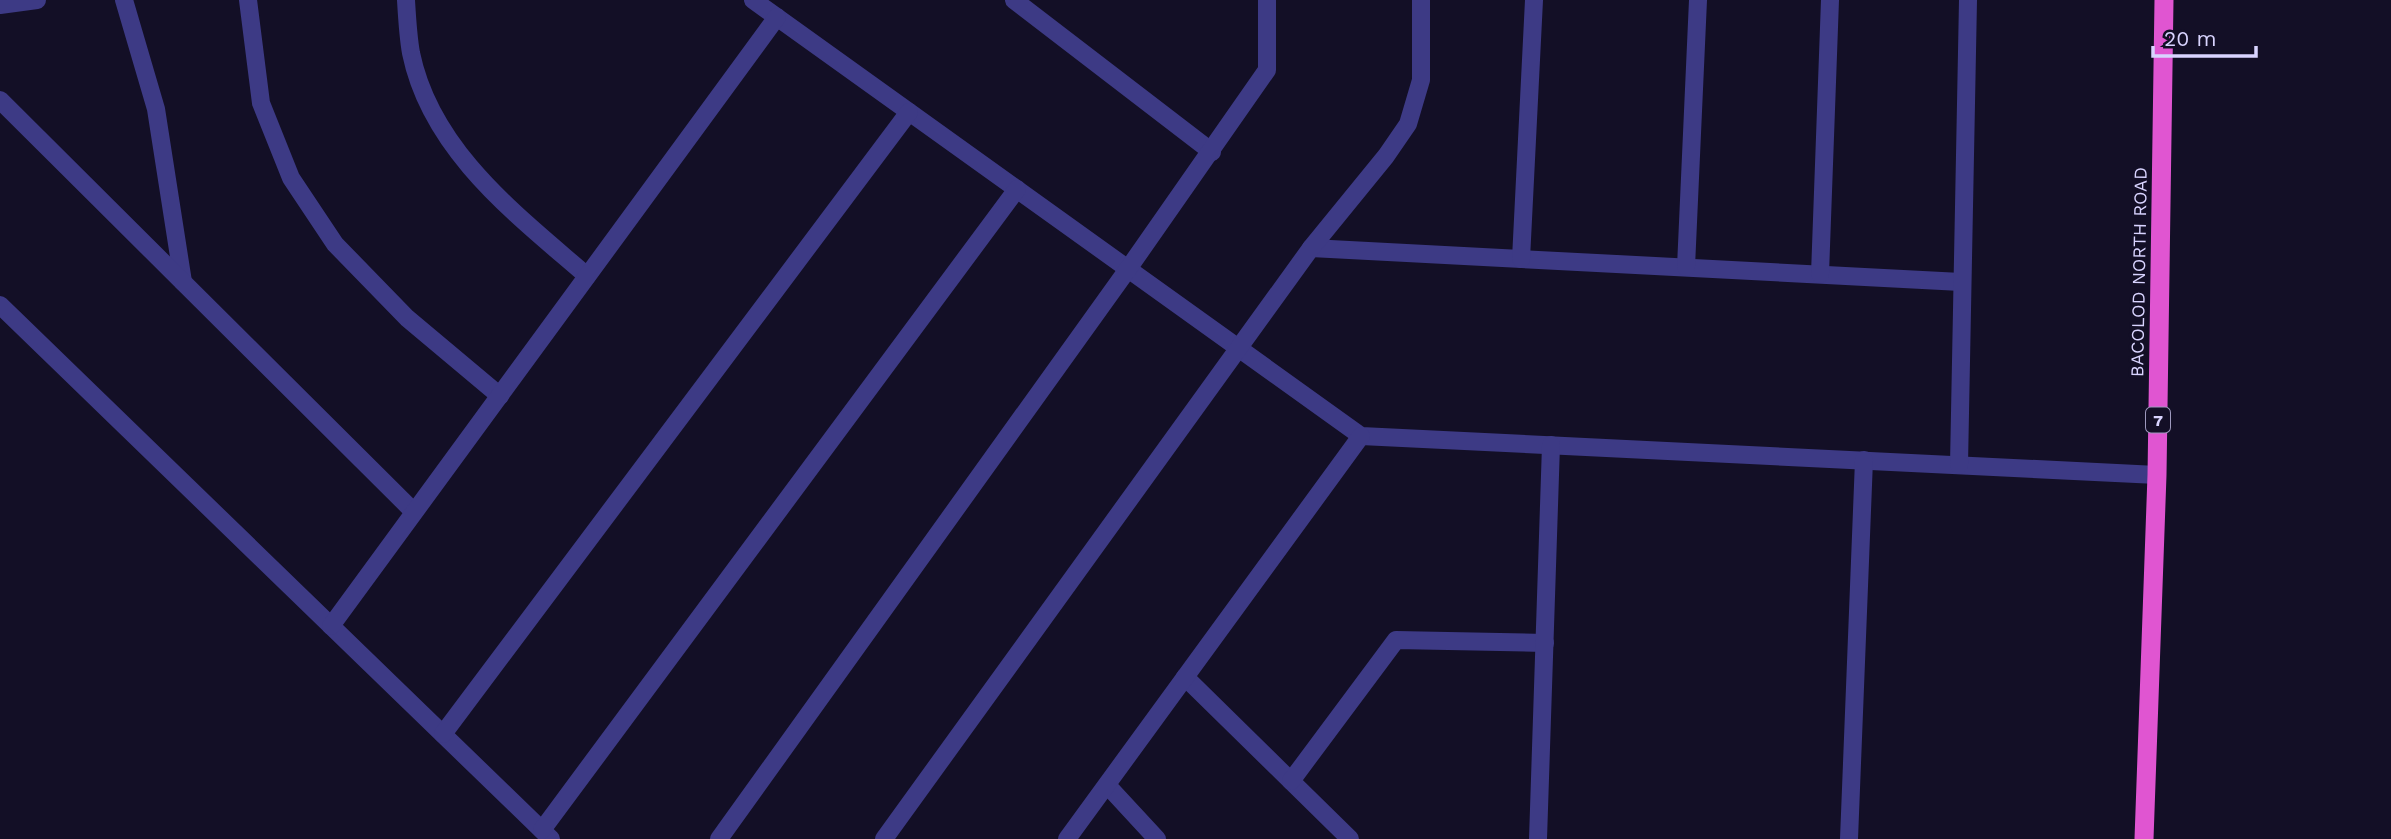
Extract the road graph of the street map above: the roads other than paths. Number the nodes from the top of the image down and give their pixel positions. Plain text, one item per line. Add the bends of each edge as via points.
1 (37, 0) edge
2 (124, 0) edge
3 (248, 0) edge
4 (406, 0) edge
5 (753, 0) edge
6 (1014, 0) edge
7 (1421, 0) edge
8 (1534, 0) edge
9 (1698, 0) edge
10 (1830, 0) edge
11 (1968, 0) edge
12 (2164, 0) edge
13 (1263, 3) edge
14 (0, 5) edge
15 (777, 17) junction
16 (0, 100) edge
17 (909, 112) junction
18 (1212, 152) junction
19 (1017, 189) junction
20 (1311, 248) junction
21 (1521, 259) junction
22 (1686, 267) junction
23 (1128, 269) junction
24 (1820, 274) junction
25 (587, 276) junction
26 (183, 282) junction
27 (1961, 282) junction
28 (0, 304) edge
29 (1239, 348) junction
30 (500, 396) junction
31 (1361, 436) junction
32 (1551, 445) junction
33 (1864, 460) junction
34 (1959, 465) junction
35 (2157, 475) junction
36 (414, 512) junction
37 (331, 626) junction
38 (1545, 643) junction
39 (1185, 677) junction
40 (443, 734) junction
41 (1291, 781) junction
42 (1107, 785) junction
43 (546, 834) edge
44 (719, 839) edge
45 (884, 839) edge
46 (1067, 839) edge
47 (1157, 839) edge
48 (1350, 839) edge
49 (1538, 839) edge
50 (1849, 839) edge
51 (2144, 839) edge

1 - 14 street
2 - 26 street via 156,109
3 - 30 street via 261,103 291,177 335,244 407,318
4 - 25 street via 411,54 428,103 466,163
5 - 15 street
6 - 18 street
7 - 20 street via 1421,79 1408,124
8 - 21 street
9 - 22 street
10 - 24 street
11 - 27 street
12 - 35 highway, BACOLOD NORTH ROAD / 7
13 - 18 street via 1267,70
15 - 17 street
15 - 25 street
16 - 26 street
17 - 19 street
17 - 40 street
18 - 23 street
19 - 23 street
19 - 43 street
20 - 21 street
20 - 29 street
21 - 22 street
22 - 24 street
23 - 29 street
23 - 44 street
24 - 27 street
25 - 30 street
26 - 36 street
27 - 34 street
28 - 37 street
29 - 31 street
29 - 45 street
30 - 36 street
31 - 32 street
31 - 39 street
32 - 33 street
32 - 38 street
33 - 34 street
33 - 50 street
34 - 35 street
35 - 51 highway, BACOLOD NORTH ROAD / 7
36 - 37 street
37 - 40 street
38 - 41 street via 1396,640
38 - 49 street
39 - 41 street
39 - 42 street
40 - 43 street
41 - 48 street
42 - 46 street
42 - 47 street

